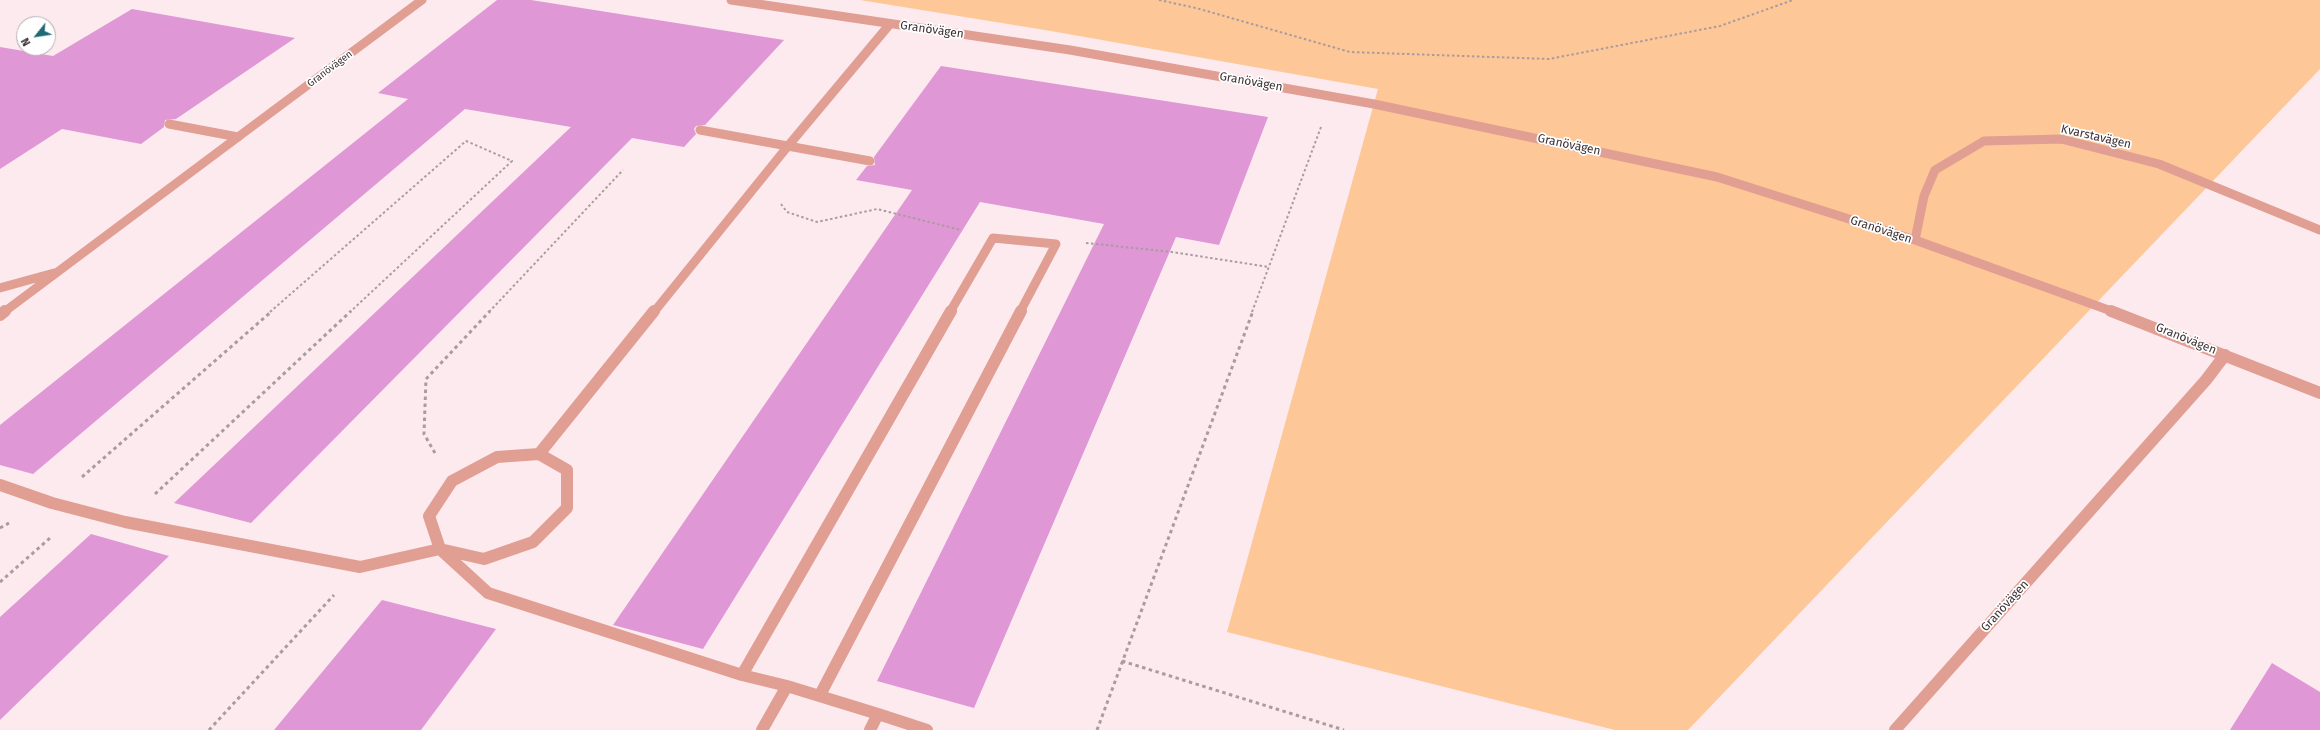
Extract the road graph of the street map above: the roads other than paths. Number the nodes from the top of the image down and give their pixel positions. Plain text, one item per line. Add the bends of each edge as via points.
1 (422, 0) edge
2 (731, 0) edge
3 (890, 24) junction
4 (169, 124) dead end
5 (700, 130) dead end
6 (238, 137) junction
7 (788, 146) junction
8 (870, 161) dead end
9 (2320, 230) edge
10 (1915, 240) junction
11 (61, 271) junction
12 (0, 288) edge
13 (0, 316) edge
14 (2225, 355) junction
15 (2320, 393) edge
16 (539, 454) junction
17 (0, 485) edge
18 (440, 549) junction
19 (742, 676) junction
20 (786, 686) junction
21 (820, 696) junction
22 (878, 714) junction
23 (762, 730) edge
24 (870, 730) edge
25 (927, 730) edge
26 (1895, 730) edge

1 - 6 street, Granövägen
2 - 3 street, Granövägen
3 - 7 street, Granövägen
3 - 10 street, Granövägen via 1070,50 1374,104 1717,177
4 - 6 street
5 - 7 street
6 - 11 street, Granövägen
7 - 8 street
7 - 16 street, Granövägen
9 - 10 street, Kvarstavägen via 2159,164 2061,139 1984,141 1935,170 1924,196
10 - 14 street, Granövägen
11 - 12 street
11 - 13 street, Granövägen
14 - 15 street, Granövägen
14 - 26 street, Granövägen via 2206,380
16 - 18 street via 497,457 452,481 429,516
16 - 18 street via 567,470 567,508 533,542 484,559
17 - 18 street via 52,503 125,522 360,567
18 - 19 street via 488,593
19 - 20 street
19 - 21 street via 993,238 1056,244
20 - 21 street
20 - 23 street
21 - 22 street
22 - 24 street
22 - 25 street

